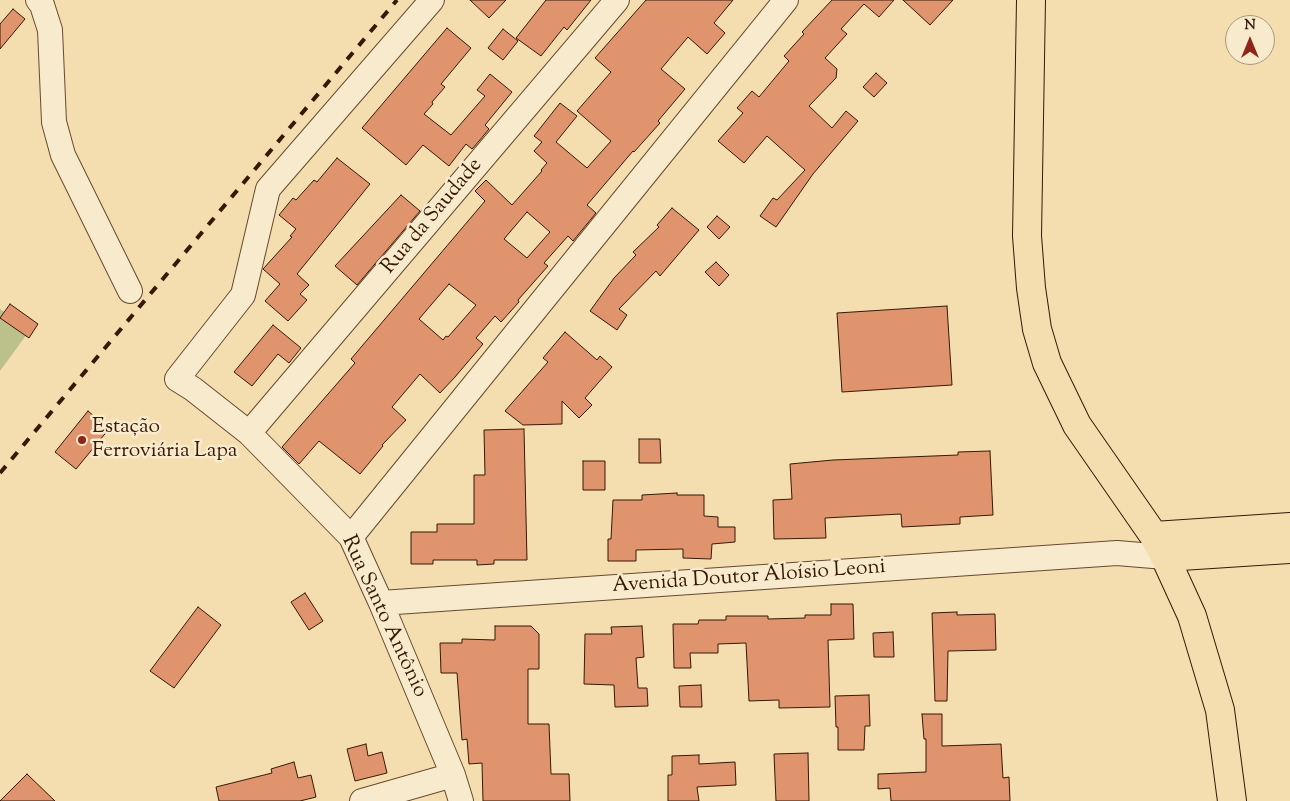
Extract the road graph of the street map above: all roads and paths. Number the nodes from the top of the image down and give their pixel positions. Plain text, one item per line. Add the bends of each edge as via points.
1 (38, 0) edge
2 (432, 0) edge
3 (617, 0) edge
4 (786, 0) edge
5 (1031, 0) edge
6 (130, 291) dead end
7 (249, 433) junction
8 (1290, 527) edge
9 (352, 537) junction
10 (1159, 546) junction
11 (1290, 549) edge
12 (381, 603) junction
13 (453, 775) junction
14 (362, 801) edge
15 (461, 801) edge
16 (1232, 801) edge

1 - 6 street via 50,30 54,122 63,155
2 - 7 street, Rua Santo Antônio via 268,189 243,295 177,379
3 - 7 street, Rua da Saudade
4 - 9 street
5 - 10 main road via 1027,236 1037,329 1047,364 1077,425
7 - 9 street, Rua Santo Antônio
8 - 10 main road, Avenida Doutor Aloísio Leoni
9 - 12 street, Rua Santo Antônio
10 - 11 main road, Avenida Doutor Aloísio Leoni
10 - 12 street, Avenida Doutor Aloísio Leoni via 1117,553
10 - 16 main road via 1192,616 1220,710
12 - 13 street, Rua Santo Antônio
13 - 14 street
13 - 15 street, Rua Santo Antônio

